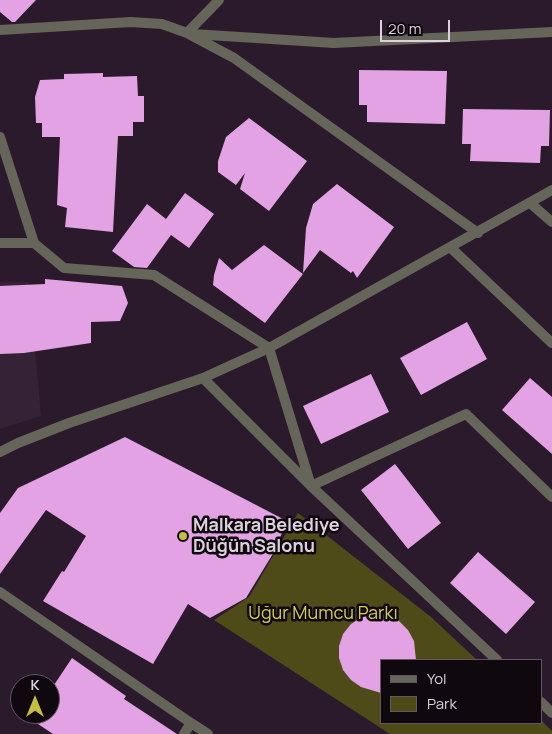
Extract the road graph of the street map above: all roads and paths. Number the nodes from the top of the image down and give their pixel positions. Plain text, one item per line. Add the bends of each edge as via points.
1 (219, 0) edge
2 (0, 30) edge
3 (552, 32) edge
4 (188, 33) junction
5 (0, 137) edge
6 (552, 190) edge
7 (530, 203) junction
8 (552, 222) edge
9 (478, 232) junction
10 (0, 243) edge
11 (34, 243) junction
12 (450, 248) junction
13 (552, 342) edge
14 (270, 348) junction
15 (202, 378) junction
16 (0, 452) edge
17 (311, 486) junction
18 (552, 497) edge
19 (0, 592) edge
20 (495, 659) edge
21 (542, 703) edge
22 (552, 712) edge
23 (191, 723) junction
24 (184, 734) edge
25 (208, 734) edge

1 - 4 street
2 - 4 street via 131,22 162,24
3 - 4 street via 334,43
4 - 9 street via 234,58
5 - 11 street
6 - 7 street
7 - 8 street
7 - 9 street
9 - 12 street
10 - 11 street
11 - 14 street via 64,268 154,275
12 - 13 street
12 - 14 street
14 - 15 street
14 - 17 street
15 - 16 street via 70,423
15 - 17 street
17 - 18 street via 466,414
17 - 20 street
19 - 23 street
21 - 22 street
23 - 24 street
23 - 25 street

